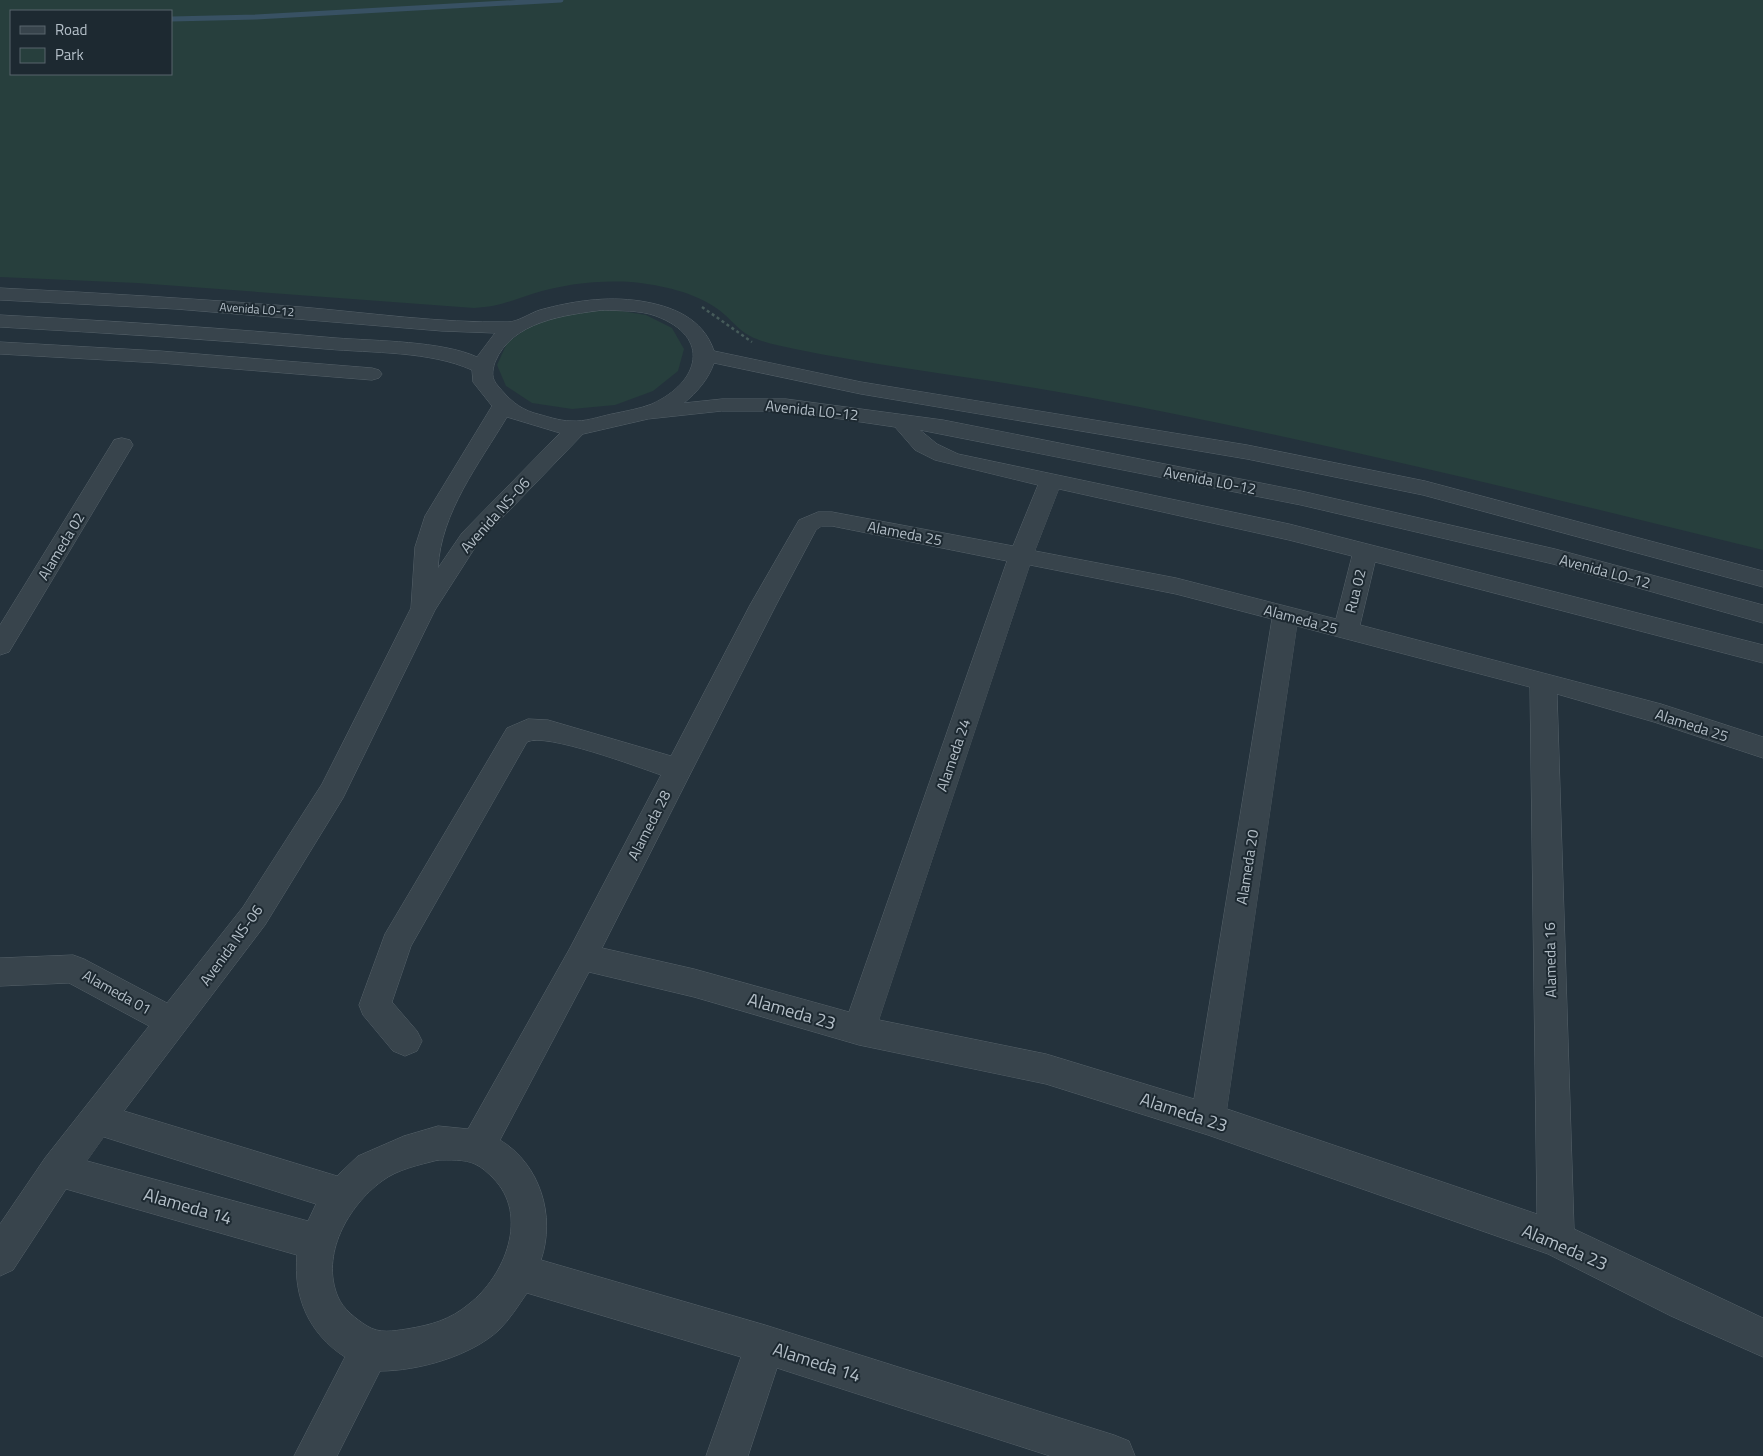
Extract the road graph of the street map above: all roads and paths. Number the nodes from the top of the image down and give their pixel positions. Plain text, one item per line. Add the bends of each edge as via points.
1 (0, 294) edge
2 (0, 321) edge
3 (55, 324) junction
4 (514, 328) junction
5 (4, 348) edge
6 (706, 356) junction
7 (482, 368) junction
8 (372, 374) dead end
9 (502, 406) junction
10 (649, 413) junction
11 (902, 420) junction
12 (576, 428) junction
13 (122, 445) dead end
14 (1051, 481) junction
15 (832, 519) joint
16 (1365, 551) junction
17 (1021, 556) junction
18 (1763, 579) edge
19 (423, 609) junction
20 (1286, 614) junction
21 (1763, 614) edge
22 (1346, 630) junction
23 (0, 646) edge
24 (1763, 654) edge
25 (1543, 681) junction
26 (1763, 748) edge
27 (678, 770) junction
28 (582, 957) junction
29 (0, 972) edge
30 (172, 1023) junction
31 (859, 1030) junction
32 (405, 1041) dead end
33 (97, 1119) junction
34 (1208, 1119) junction
35 (477, 1147) junction
36 (58, 1170) junction
37 (342, 1195) junction
38 (1556, 1239) junction
39 (317, 1242) junction
40 (0, 1257) edge
41 (519, 1272) junction
42 (1763, 1338) edge
43 (765, 1345) junction
44 (370, 1350) junction
45 (315, 1456) edge
46 (727, 1456) edge
47 (1114, 1456) edge

1 - 4 street, Avenida LO-12 via 176,303
2 - 3 street, Avenida LO-12
3 - 5 street
3 - 7 street, Avenida LO-12 via 410,350 458,356
4 - 6 street via 571,308 604,304 635,306 663,312 686,323 700,338
4 - 7 street via 492,347
5 - 8 street
6 - 10 street via 702,371 691,387
6 - 18 street, Avenida LO-12 via 861,388 1247,452 1425,488
7 - 9 street via 483,382
9 - 12 street via 524,417
9 - 19 street, Avenida NS-06 via 437,516 427,547
10 - 11 street, Avenida LO-12 via 722,405 786,405
10 - 12 street
11 - 14 street via 911,435 926,449 952,459
11 - 21 street, Avenida LO-12 via 1301,498 1555,557
12 - 19 street, Avenida NS-06 via 470,538
13 - 23 street, Alameda 02
14 - 16 street
14 - 17 street, Alameda 24
15 - 17 street, Alameda 25
15 - 27 street, Alameda 28 via 818,519 807,525
16 - 22 street, Rua 02
16 - 24 street
17 - 20 street, Alameda 25 via 1176,586
17 - 31 street, Alameda 24
19 - 30 street, Avenida NS-06 via 333,790 254,916
20 - 22 street, Alameda 25
20 - 34 street, Alameda 20
22 - 25 street, Alameda 25
25 - 26 street, Alameda 25 via 1661,714
25 - 38 street, Alameda 16
27 - 28 street, Alameda 28
27 - 32 street via 548,730 528,729 517,736 396,943 383,975 375,1005
28 - 31 street, Alameda 23 via 694,983
28 - 35 street, Alameda 28
29 - 30 street, Alameda 01 via 73,968
30 - 33 street, Avenida NS-06
31 - 34 street, Alameda 23 via 1046,1069
33 - 36 street, Avenida NS-06
33 - 37 street
34 - 38 street, Alameda 23
35 - 37 street via 438,1143 403,1151 370,1169
35 - 41 street via 498,1158 518,1179 529,1207 529,1239
36 - 39 street, Alameda 14
36 - 40 street, Avenida NS-06
37 - 39 street
38 - 42 street, Alameda 23
39 - 44 street via 314,1274 320,1303 337,1328
41 - 43 street, Alameda 14
41 - 44 street via 497,1304 467,1329 432,1345
43 - 46 street
43 - 47 street, Alameda 14
44 - 45 street

